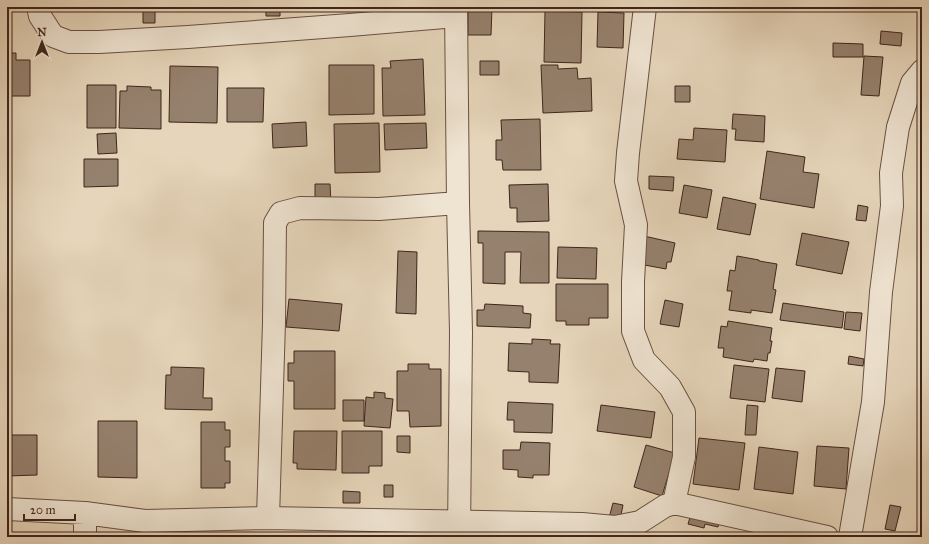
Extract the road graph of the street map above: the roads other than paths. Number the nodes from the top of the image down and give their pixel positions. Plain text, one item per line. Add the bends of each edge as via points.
1 (38, 7) edge
2 (645, 7) edge
3 (456, 11) edge
4 (922, 71) edge
5 (458, 203) junction
6 (674, 503) junction
7 (7, 509) edge
8 (85, 513) junction
9 (268, 518) junction
10 (459, 529) edge
11 (85, 537) edge
12 (826, 537) edge
13 (850, 537) edge

1 - 3 street via 40,16 53,36 69,42 188,37 350,25
2 - 6 street via 626,181 636,225 633,331 644,360 670,387 684,412 684,457
3 - 5 street
4 - 13 street via 912,83 898,127 891,173 892,206 881,292 873,402
5 - 9 street via 380,209 300,208 281,213 275,223
5 - 10 street via 461,332
6 - 10 street via 640,522 615,527 582,524
6 - 12 street
7 - 8 street
8 - 9 street via 145,521
8 - 11 street
9 - 10 street

